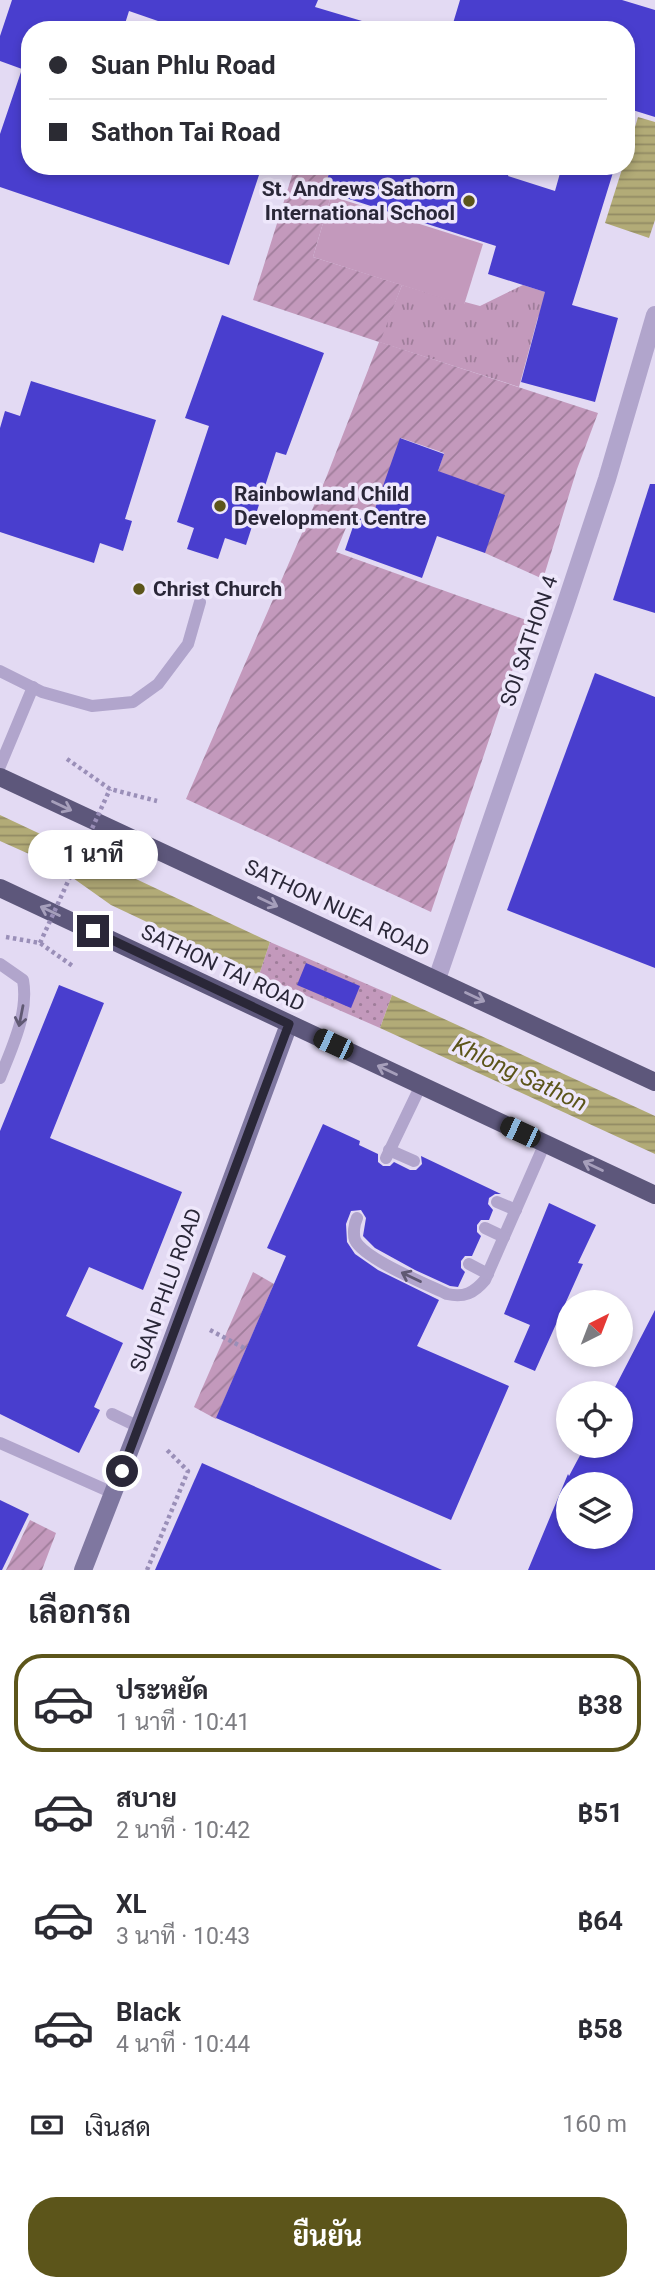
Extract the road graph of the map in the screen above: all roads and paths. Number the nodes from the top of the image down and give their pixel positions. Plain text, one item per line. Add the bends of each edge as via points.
1 (655, 316) edge
2 (200, 602) dead end
3 (0, 671) edge
4 (33, 687) junction
5 (67, 759) dead end
6 (0, 766) edge
7 (0, 777) edge
8 (110, 789) junction
9 (157, 801) dead end
10 (0, 888) edge
11 (6, 936) dead end
12 (40, 943) junction
13 (0, 964) edge
14 (74, 967) dead end
15 (437, 979) junction
16 (289, 1024) junction
17 (0, 1078) edge
18 (655, 1082) edge
19 (421, 1085) junction
20 (545, 1143) junction
21 (414, 1161) dead end
22 (655, 1195) edge
23 (497, 1202) dead end
24 (516, 1210) junction
25 (357, 1218) dead end
26 (485, 1228) dead end
27 (504, 1237) junction
28 (469, 1264) dead end
29 (488, 1274) junction
30 (210, 1330) dead end
31 (246, 1349) dead end
32 (112, 1414) dead end
33 (139, 1427) junction
34 (0, 1443) edge
35 (167, 1450) dead end
36 (113, 1493) junction
37 (83, 1570) edge
38 (148, 1570) edge

1 - 15 street, SOI SATHON 4 via 569,593
2 - 4 lane via 188,644 158,684 133,702 92,706
3 - 4 lane
4 - 6 lane
5 - 8 path
7 -> 15 main road, SATHON NUEA ROAD
8 - 9 path
8 - 12 path, bridge
16 -> 10 main road, SATHON TAI ROAD
11 - 12 path
12 - 14 path
13 -> 17 lane via 23,979 26,993
15 -> 18 main road, SATHON NUEA ROAD
19 -> 16 main road, SATHON TAI ROAD
16 - 33 main road, SUAN PHLU ROAD
19 - 20 main road, SATHON TAI ROAD
19 - 21 lane via 388,1154
22 -> 20 main road, SATHON TAI ROAD
20 - 24 lane
23 - 24 lane
24 - 27 lane
29 -> 25 lane via 475,1291 460,1297 447,1294 370,1256 355,1240
26 - 27 lane
27 - 29 lane
28 - 29 lane
30 - 31 path
32 - 33 lane
33 - 36 main road, SUAN PHLU ROAD
34 - 36 lane
35 - 38 path via 188,1471
36 - 37 main road, SUAN PHLU ROAD

